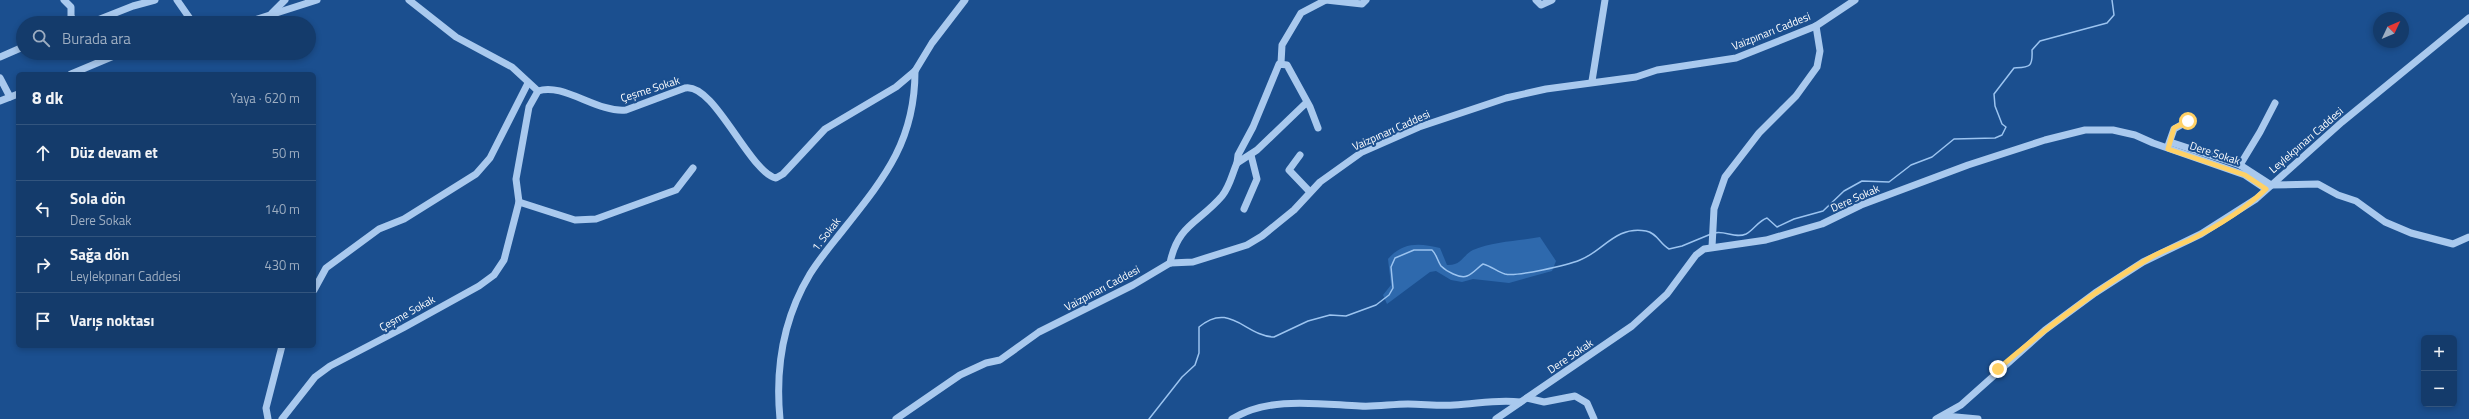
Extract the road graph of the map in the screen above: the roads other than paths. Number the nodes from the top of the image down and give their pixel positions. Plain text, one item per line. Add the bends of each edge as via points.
1 (64, 0) edge
2 (155, 0) edge
3 (177, 0) edge
4 (285, 0) edge
5 (317, 0) edge
6 (409, 0) edge
7 (965, 0) edge
8 (1326, 0) edge
9 (1366, 0) edge
10 (1536, 0) edge
11 (1552, 0) edge
12 (1605, 0) edge
13 (1855, 0) edge
14 (271, 15) junction
15 (71, 16) edge
16 (108, 16) edge
17 (188, 16) edge
18 (268, 16) edge
19 (2469, 18) edge
20 (1816, 26) junction
21 (16, 50) edge
22 (0, 57) edge
23 (105, 60) edge
24 (1281, 63) junction
25 (915, 71) junction
26 (78, 72) edge
27 (0, 78) edge
28 (1592, 81) junction
29 (528, 83) junction
30 (538, 92) junction
31 (16, 95) edge
32 (10, 97) junction
33 (0, 100) edge
34 (1306, 103) junction
35 (2275, 103) dead end
36 (2188, 121) dead end
37 (1318, 128) dead end
38 (2169, 145) junction
39 (1251, 155) junction
40 (1300, 155) dead end
41 (1237, 163) junction
42 (2240, 165) junction
43 (693, 168) dead end
44 (2268, 187) junction
45 (1310, 192) junction
46 (519, 202) junction
47 (1244, 209) dead end
48 (2469, 237) edge
49 (1712, 247) junction
50 (1170, 263) junction
51 (316, 286) edge
52 (281, 348) edge
53 (1524, 400) junction
54 (1945, 416) junction
55 (268, 419) edge
56 (282, 419) edge
57 (780, 419) edge
58 (896, 419) edge
59 (1232, 419) edge
60 (1496, 419) edge
61 (1594, 419) edge
62 (1936, 419) edge
63 (1978, 419) edge

1 - 15 street via 71,7
2 - 16 street
3 - 17 street
4 - 14 street
5 - 14 street
6 - 29 street via 456,37 512,67
7 - 25 street, Çeşme Sokak via 932,43
8 - 9 street via 1362,4
8 - 24 street via 1301,13 1282,45
10 - 11 street via 1541,5
12 - 28 street
13 - 20 street, Vaizpınarı Caddesi
14 - 18 street
19 - 44 street, Leylekpınarı Caddesi via 2342,122
20 - 28 street, Vaizpınarı Caddesi via 1736,58 1658,70 1636,77
20 - 49 street via 1820,51 1817,67 1796,96 1759,133 1725,177 1714,209
21 - 22 street
23 - 26 street
24 - 34 street via 1287,65
24 - 41 street via 1238,155
25 - 30 street, Çeşme Sokak via 896,87 825,129 783,174 776,178 759,165 714,106 693,88 685,88 617,111 604,109 571,95 551,90
25 - 57 street, 1. Sokak via 911,118 900,149 881,179 814,267 788,322 778,371
27 - 32 street
28 - 45 street, Vaizpınarı Caddesi via 1506,98 1419,127 1362,152
29 - 30 street
29 - 51 street via 490,158 476,174 404,219 379,229 326,268
30 - 46 street, Çeşme Sokak via 529,107 516,179
31 - 32 street
32 - 33 street
34 - 37 street
34 - 39 street
35 - 42 street
36 - 38 street via 2174,128
38 - 42 street
38 - 44 street, Dere Sokak via 2245,175
38 - 49 street, Dere Sokak via 2113,130 2070,133 1968,165 1867,203 1822,224 1759,241
39 - 41 street
39 - 47 street via 1257,179
40 - 45 street via 1289,170
41 - 50 street via 1232,179 1222,196 1176,240
42 - 44 street
43 - 46 street via 676,190 596,219 575,220
44 - 48 street via 2318,184 2356,201 2385,222 2402,230 2453,244
44 - 54 street, Leylekpınarı Caddesi via 2256,198 2207,230 2153,256 2079,305 2039,335
45 - 50 street, Vaizpınarı Caddesi via 1282,221 1246,245 1192,262
46 - 56 street, Çeşme Sokak via 504,260 490,278 319,373
49 - 53 street, Dere Sokak via 1696,255 1663,297 1632,326
50 - 58 street, Vaizpınarı Caddesi via 1133,285 1039,332 1000,360 986,363 960,375
52 - 55 street via 266,408
53 - 59 street via 1453,405 1369,406 1326,403 1263,406
53 - 60 street, Dere Sokak
53 - 61 street via 1544,402 1575,396 1587,403
54 - 62 street, Leylekpınarı Caddesi
54 - 63 street

